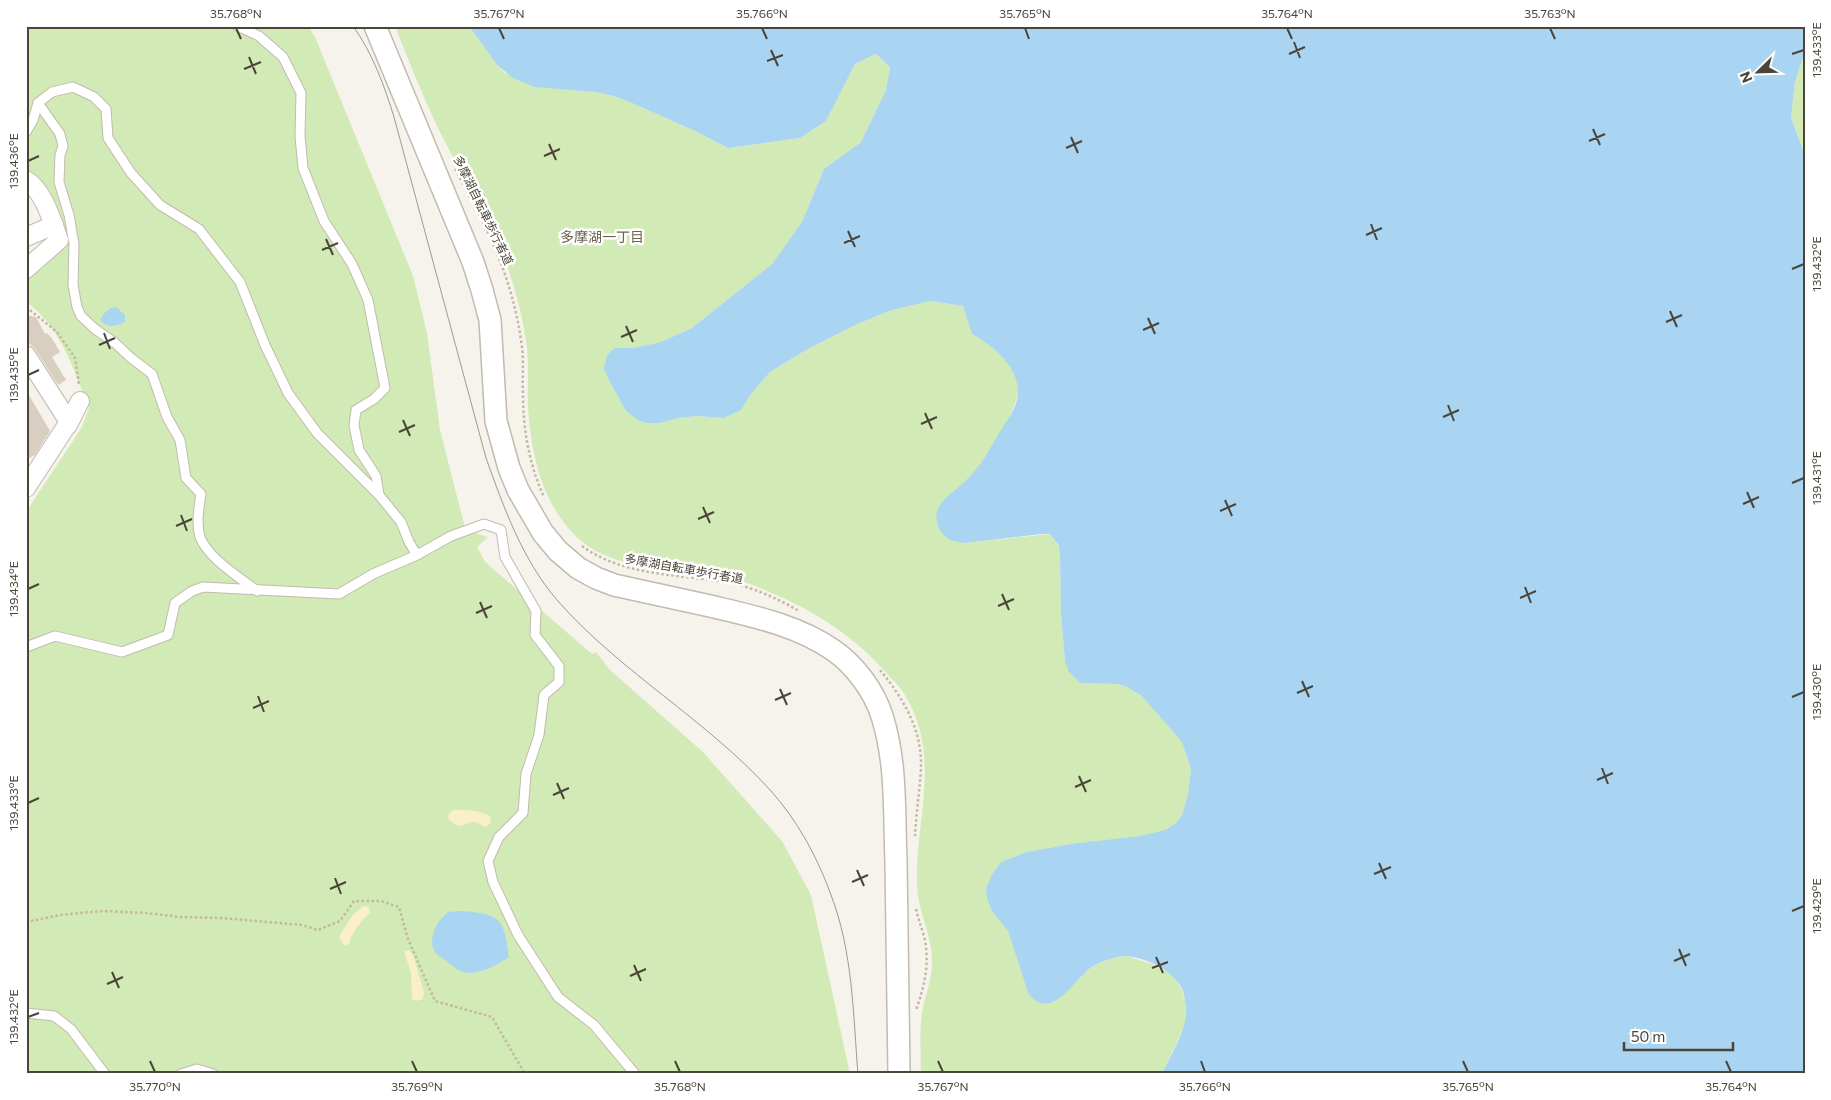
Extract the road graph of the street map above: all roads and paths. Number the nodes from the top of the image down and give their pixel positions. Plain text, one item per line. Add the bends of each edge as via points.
1 (238, 26) edge
2 (375, 26) edge
3 (38, 103) junction
4 (26, 132) edge
5 (455, 169) dead end
6 (26, 180) edge
7 (54, 225) junction
8 (26, 237) edge
9 (26, 269) edge
10 (26, 307) edge
11 (26, 355) edge
12 (80, 401) joint
13 (68, 424) junction
14 (27, 485) edge
15 (379, 495) junction
16 (545, 500) dead end
17 (578, 543) dead end
18 (417, 555) junction
19 (257, 591) junction
20 (805, 615) dead end
21 (26, 647) edge
22 (879, 669) dead end
23 (914, 841) dead end
24 (915, 906) dead end
25 (26, 922) edge
26 (26, 1013) edge
27 (915, 1013) dead end
28 (105, 1074) edge
29 (181, 1074) edge
30 (213, 1074) edge
31 (525, 1074) edge
32 (635, 1074) edge
33 (899, 1074) edge

1 - 15 lane via 259,36 283,57 301,93 300,136 304,168 324,221 352,264 368,300 385,388 356,410 354,425 359,450 376,476
2 - 33 street via 473,262 490,320 500,437 518,490 547,538 568,560 614,585 757,617 818,640 845,660 875,700 886,732 894,788
3 - 4 lane
3 - 15 lane via 52,92 74,87 94,97 106,109 108,138 131,173 160,205 200,229 240,282 288,393 317,434
3 - 19 lane via 60,134 63,146 59,182 74,244 73,285 81,316 152,374 167,417 180,440 186,478 201,494 198,513 200,536 210,553
5 - 16 path, 多摩湖自転車歩行者道 via 502,263 512,295 522,349 528,445 532,467
6 - 7 street via 39,194
7 - 8 street
7 - 9 street via 59,240
10 - 12 path via 58,332 75,358
11 - 13 street
12 - 13 street
13 - 14 street
15 - 18 lane via 401,522
17 - 20 path, 多摩湖自転車歩行者道 via 614,564 646,572 726,582 782,602
18 - 19 lane via 373,574 339,594
18 - 32 lane via 451,536 484,524 501,530 505,557 536,611 535,635 559,666 559,682 544,695 539,735 526,774 523,813 499,837 488,861 493,882 518,935 558,997 594,1025
19 - 21 lane via 203,587 192,591 175,603 168,635 122,652 55,636
22 - 23 path via 907,707 920,748
24 - 27 path via 924,936 927,964 926,980
25 - 31 path via 60,915 120,912 302,925 318,930 340,921 354,901 381,901 399,908 408,939 435,1002 492,1017
26 - 28 lane via 54,1016 71,1029
29 - 30 lane via 197,1069

